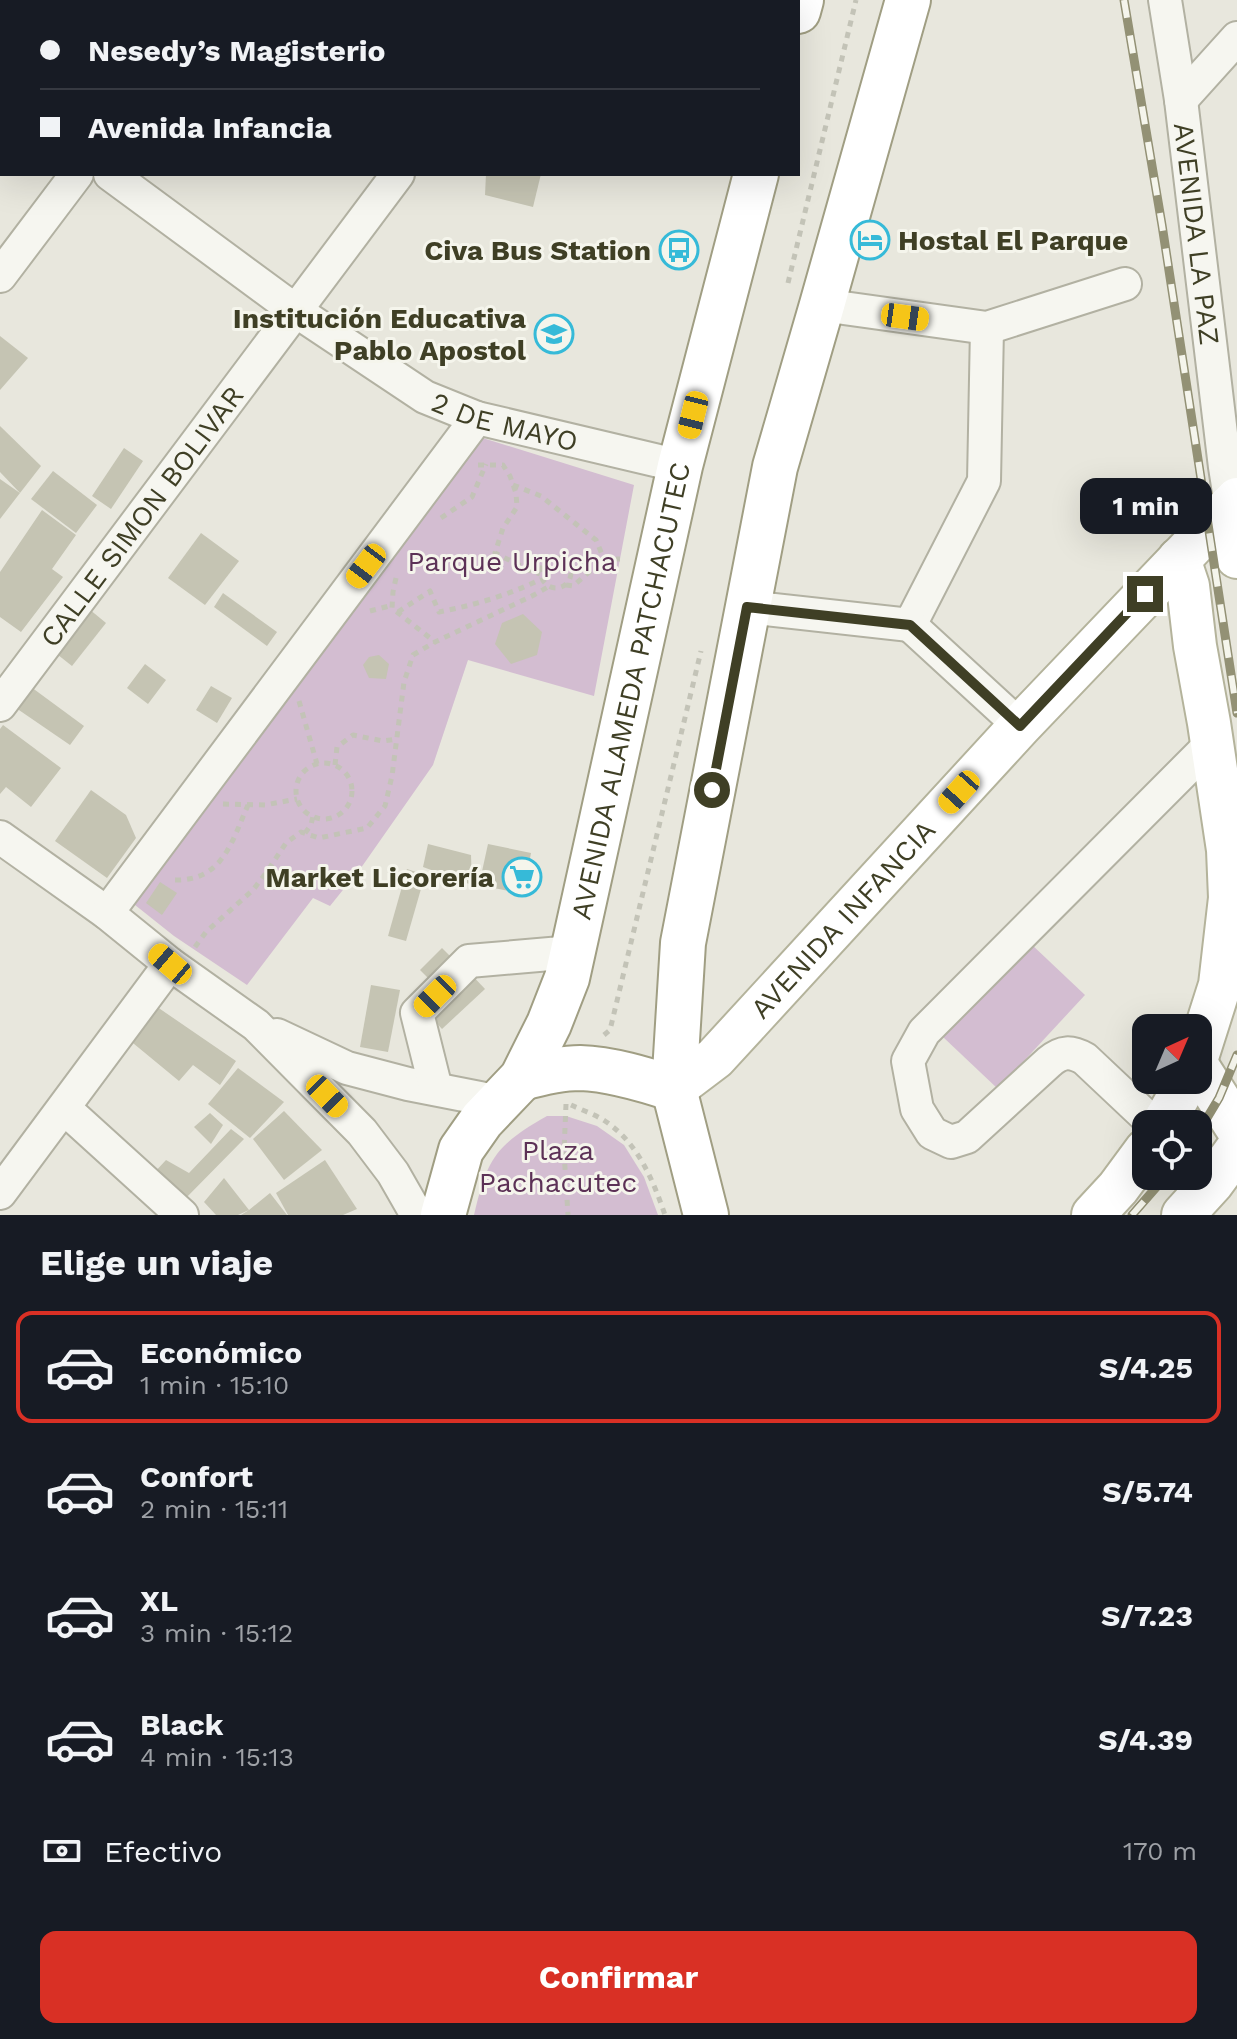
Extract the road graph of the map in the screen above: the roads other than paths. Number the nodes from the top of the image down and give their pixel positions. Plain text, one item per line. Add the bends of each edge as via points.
1 (908, 0) edge
2 (1165, 0) edge
3 (1237, 38) edge
4 (1181, 100) junction
5 (75, 176) edge
6 (113, 176) edge
7 (397, 176) edge
8 (755, 176) edge
9 (0, 276) edge
10 (1125, 284) dead end
11 (822, 305) junction
12 (296, 311) junction
13 (987, 328) junction
14 (477, 418) junction
15 (680, 466) junction
16 (1234, 502) edge
17 (1237, 557) edge
18 (1179, 559) junction
19 (747, 607) junction
20 (910, 625) junction
21 (0, 705) edge
22 (1020, 726) junction
23 (1212, 743) junction
24 (0, 837) edge
25 (107, 913) junction
26 (573, 952) junction
27 (187, 953) junction
28 (1211, 1014) edge
29 (256, 1025) junction
30 (436, 1089) junction
31 (674, 1089) junction
32 (1212, 1089) edge
33 (511, 1090) junction
34 (64, 1108) junction
35 (1139, 1110) edge
36 (1237, 1128) edge
37 (1237, 1149) edge
38 (1132, 1169) edge
39 (1225, 1174) edge
40 (0, 1193) edge
41 (182, 1215) edge
42 (417, 1215) edge
43 (443, 1215) edge
44 (706, 1215) edge
45 (1093, 1215) edge
46 (1183, 1215) edge

1 - 11 highway
2 - 4 street, AVENIDA LA PAZ
3 - 4 street
4 - 16 street, AVENIDA LA PAZ via 1225,467
5 - 9 street
6 - 12 street, 2 DE MAYO
7 - 12 street, CALLE SIMON BOLIVAR
8 - 15 highway, AVENIDA ALAMEDA PATCHACUTEC
10 - 13 street
11 - 13 street
11 - 19 highway via 775,467
12 - 14 street, 2 DE MAYO via 425,397
12 - 21 street, CALLE SIMON BOLIVAR
13 - 20 street via 984,481
14 - 15 street, 2 DE MAYO
14 - 25 street
15 - 26 highway, AVENIDA ALAMEDA PATCHACUTEC
16 - 17 main road, AVENIDA LA PAZ
16 - 18 main road, AVENIDA INFANCIA
18 - 22 main road, AVENIDA INFANCIA
18 - 23 main road via 1188,586
19 - 20 street
19 - 31 highway via 683,943
20 - 22 street
22 - 31 main road, AVENIDA INFANCIA via 715,1058
23 - 28 main road via 1230,898 1220,985
23 - 35 street via 924,1032 908,1061 917,1109 932,1133 951,1142 967,1137 1049,1062 1067,1052 1085,1059
24 - 25 street
25 - 27 street
26 - 30 street via 469,961 417,1013
26 - 33 highway, AVENIDA ALAMEDA PATCHACUTEC via 549,1024
27 - 29 street
27 - 34 street
29 - 30 street via 347,1068
29 - 42 street via 362,1132
30 - 33 street
31 - 33 highway via 578,1068 541,1073
31 - 44 highway
32 - 36 main road
33 - 43 highway, AVENIDA ALAMEDA PATCHACUTEC via 461,1150
34 - 40 street
34 - 41 street
37 - 39 main road
38 - 45 main road
39 - 46 main road

